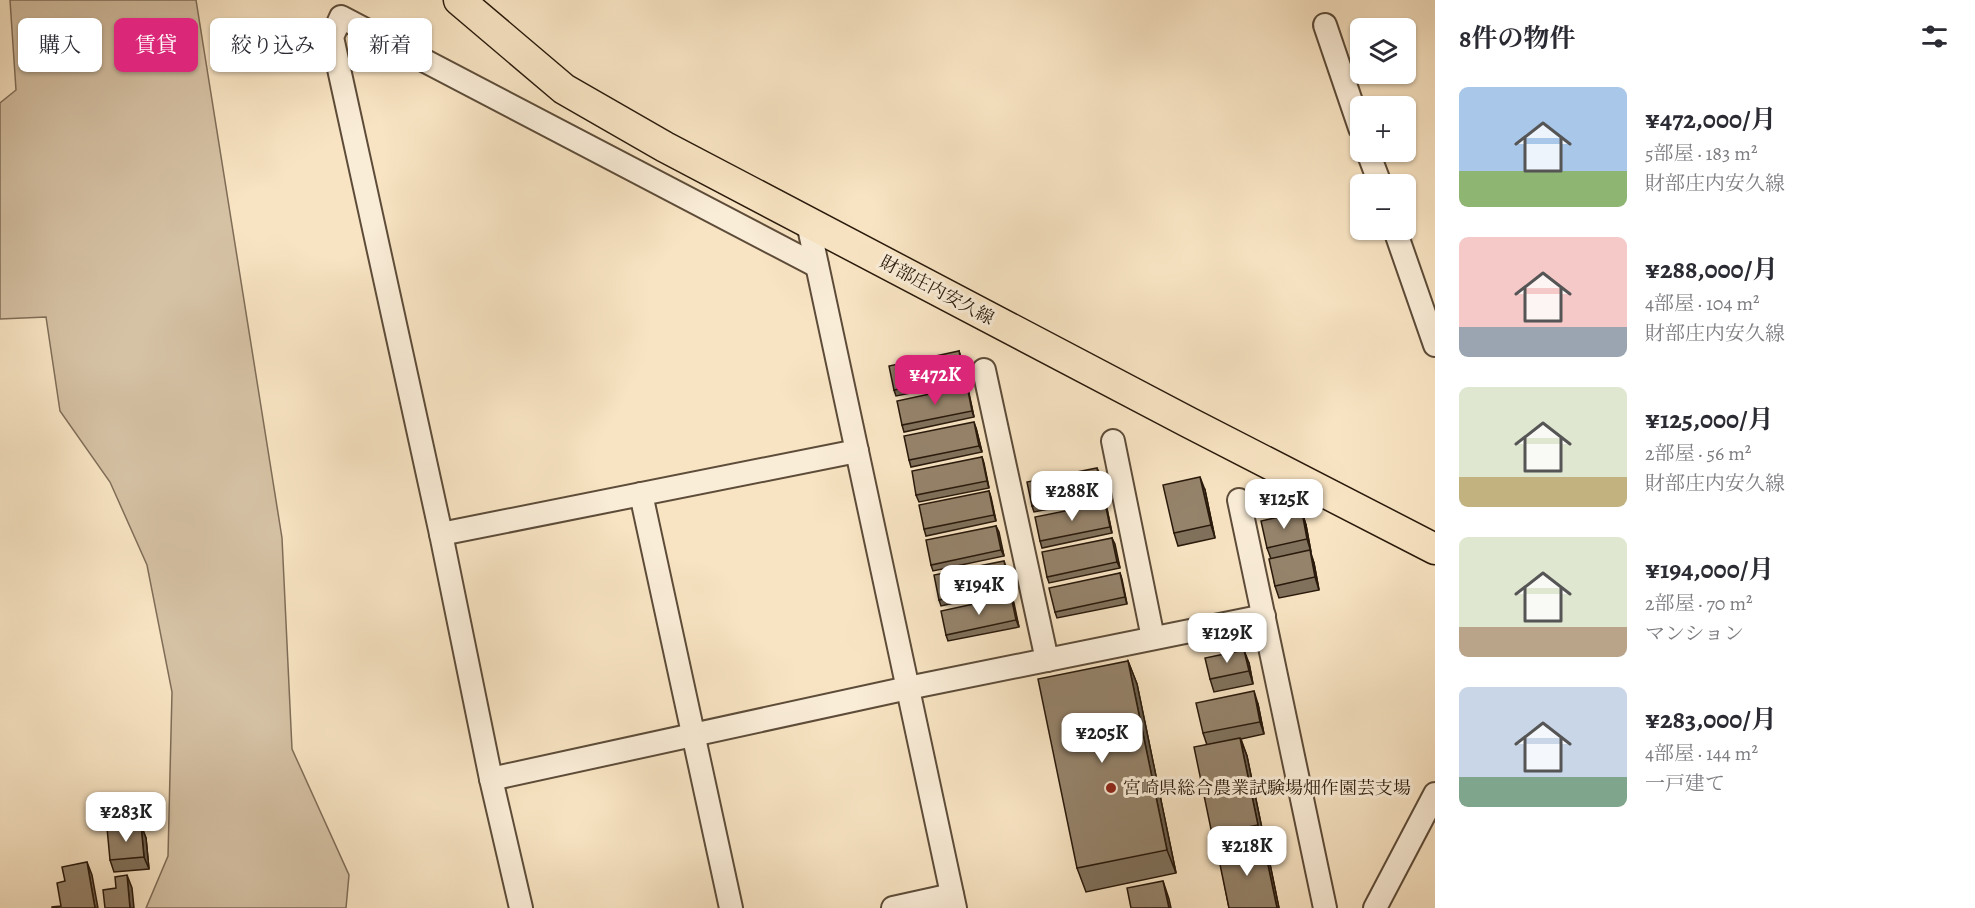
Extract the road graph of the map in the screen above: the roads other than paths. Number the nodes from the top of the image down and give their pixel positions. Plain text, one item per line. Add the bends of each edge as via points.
1 (459, 0) edge
2 (1325, 25) dead end
3 (1350, 99) edge
4 (808, 223) junction
5 (1398, 240) edge
6 (817, 266) junction
7 (1435, 345) edge
8 (984, 370) dead end
9 (1113, 441) dead end
10 (857, 451) junction
11 (641, 494) junction
12 (1239, 500) dead end
13 (441, 534) junction
14 (1435, 549) edge
15 (1264, 616) junction
16 (1153, 638) junction
17 (1047, 660) junction
18 (908, 688) junction
19 (693, 735) junction
20 (491, 778) junction
21 (1435, 794) edge
22 (954, 902) edge
23 (521, 908) edge
24 (731, 908) edge
25 (893, 908) edge
26 (1325, 908) edge
27 (1375, 908) edge

1 - 4 main road, 財部庄内安久線 via 564,89
2 - 3 street
4 - 6 street
4 - 14 main road, 財部庄内安久線
5 - 7 street
6 - 10 street
6 - 13 street via 341,17 332,37
8 - 17 street
9 - 16 street
10 - 11 street
10 - 18 street
11 - 13 street
11 - 19 street
12 - 15 street
13 - 20 street
15 - 16 street
15 - 26 street
16 - 17 street
17 - 18 street
18 - 19 street
18 - 22 street
19 - 20 street
19 - 24 street
20 - 23 street
21 - 27 street
22 - 25 street

